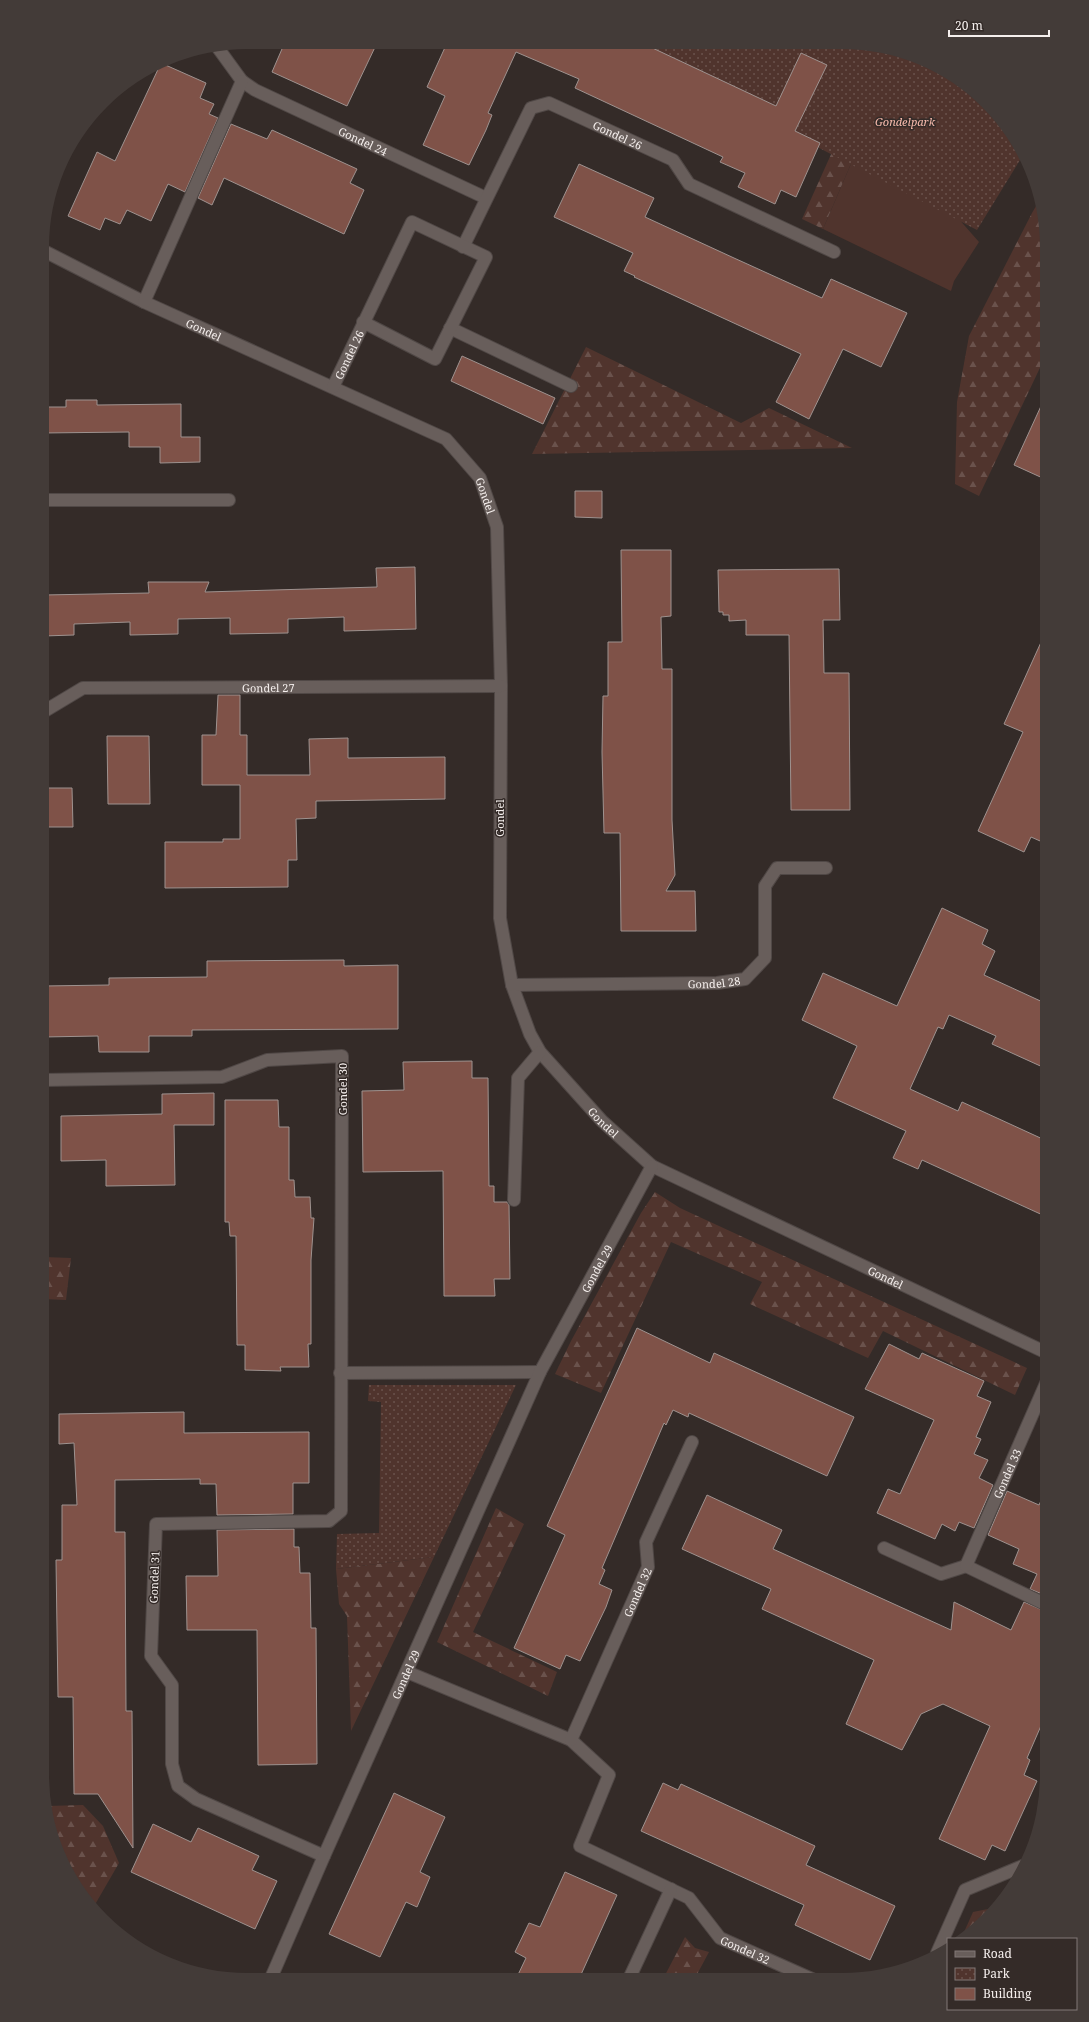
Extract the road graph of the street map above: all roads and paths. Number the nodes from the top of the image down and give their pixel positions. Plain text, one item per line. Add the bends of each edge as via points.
1 (220, 51) edge
2 (242, 81) junction
3 (486, 198) junction
4 (463, 247) junction
5 (834, 252) dead end
6 (49, 254) edge
7 (144, 302) junction
8 (363, 322) junction
9 (450, 328) junction
10 (571, 386) dead end
11 (333, 387) junction
12 (49, 500) edge
13 (230, 500) dead end
14 (501, 686) junction
15 (49, 708) edge
16 (826, 868) dead end
17 (512, 985) junction
18 (540, 1052) junction
19 (49, 1080) edge
20 (652, 1166) junction
21 (514, 1200) dead end
22 (1040, 1350) edge
23 (540, 1372) junction
24 (340, 1374) junction
25 (1040, 1397) edge
26 (692, 1442) dead end
27 (884, 1548) dead end
28 (966, 1566) junction
29 (1040, 1602) edge
30 (407, 1672) junction
31 (571, 1740) junction
32 (324, 1856) junction
33 (1016, 1869) edge
34 (671, 1889) junction
35 (941, 1946) edge
36 (273, 1973) edge
37 (632, 1973) edge
38 (798, 1973) edge

1 - 2 street, Gondel 24
2 - 3 street, Gondel 24 via 255,90
2 - 7 street
3 - 4 street, Gondel 26
3 - 5 street, Gondel 26 via 531,108 549,103 673,160 689,184
4 - 8 street, Gondel 26 via 412,222
4 - 9 street, Gondel 26 via 486,257
6 - 7 street, Gondel
7 - 11 street, Gondel
8 - 9 street, Gondel 26 via 435,359
8 - 11 street, Gondel 26
9 - 10 street
11 - 14 street, Gondel via 446,439 480,478 497,527
12 - 13 street
14 - 15 street, Gondel 27 via 83,688
14 - 17 street, Gondel via 500,918
16 - 17 street, Gondel 28 via 777,868 765,886 765,958 745,979 717,983
17 - 18 street, Gondel via 530,1034
18 - 20 street, Gondel via 602,1121
18 - 21 street via 518,1078
19 - 24 street, Gondel 30 via 222,1077 267,1060 342,1056
20 - 22 street, Gondel
20 - 23 street, Gondel 29
23 - 24 street
23 - 30 street, Gondel 29
24 - 32 street, Gondel 31 via 341,1511 329,1521 156,1524 151,1656 172,1685 172,1764 178,1786 196,1799
25 - 28 street, Gondel 33
26 - 31 street, Gondel 32 via 646,1542 648,1567
27 - 28 street via 941,1574
28 - 29 street
30 - 31 street, Gondel 32
30 - 32 street, Gondel 29
31 - 34 street, Gondel 32 via 609,1775 580,1846
32 - 36 street, Gondel 29
33 - 35 street via 965,1890
34 - 37 street
34 - 38 street, Gondel 32 via 689,1898 720,1938

